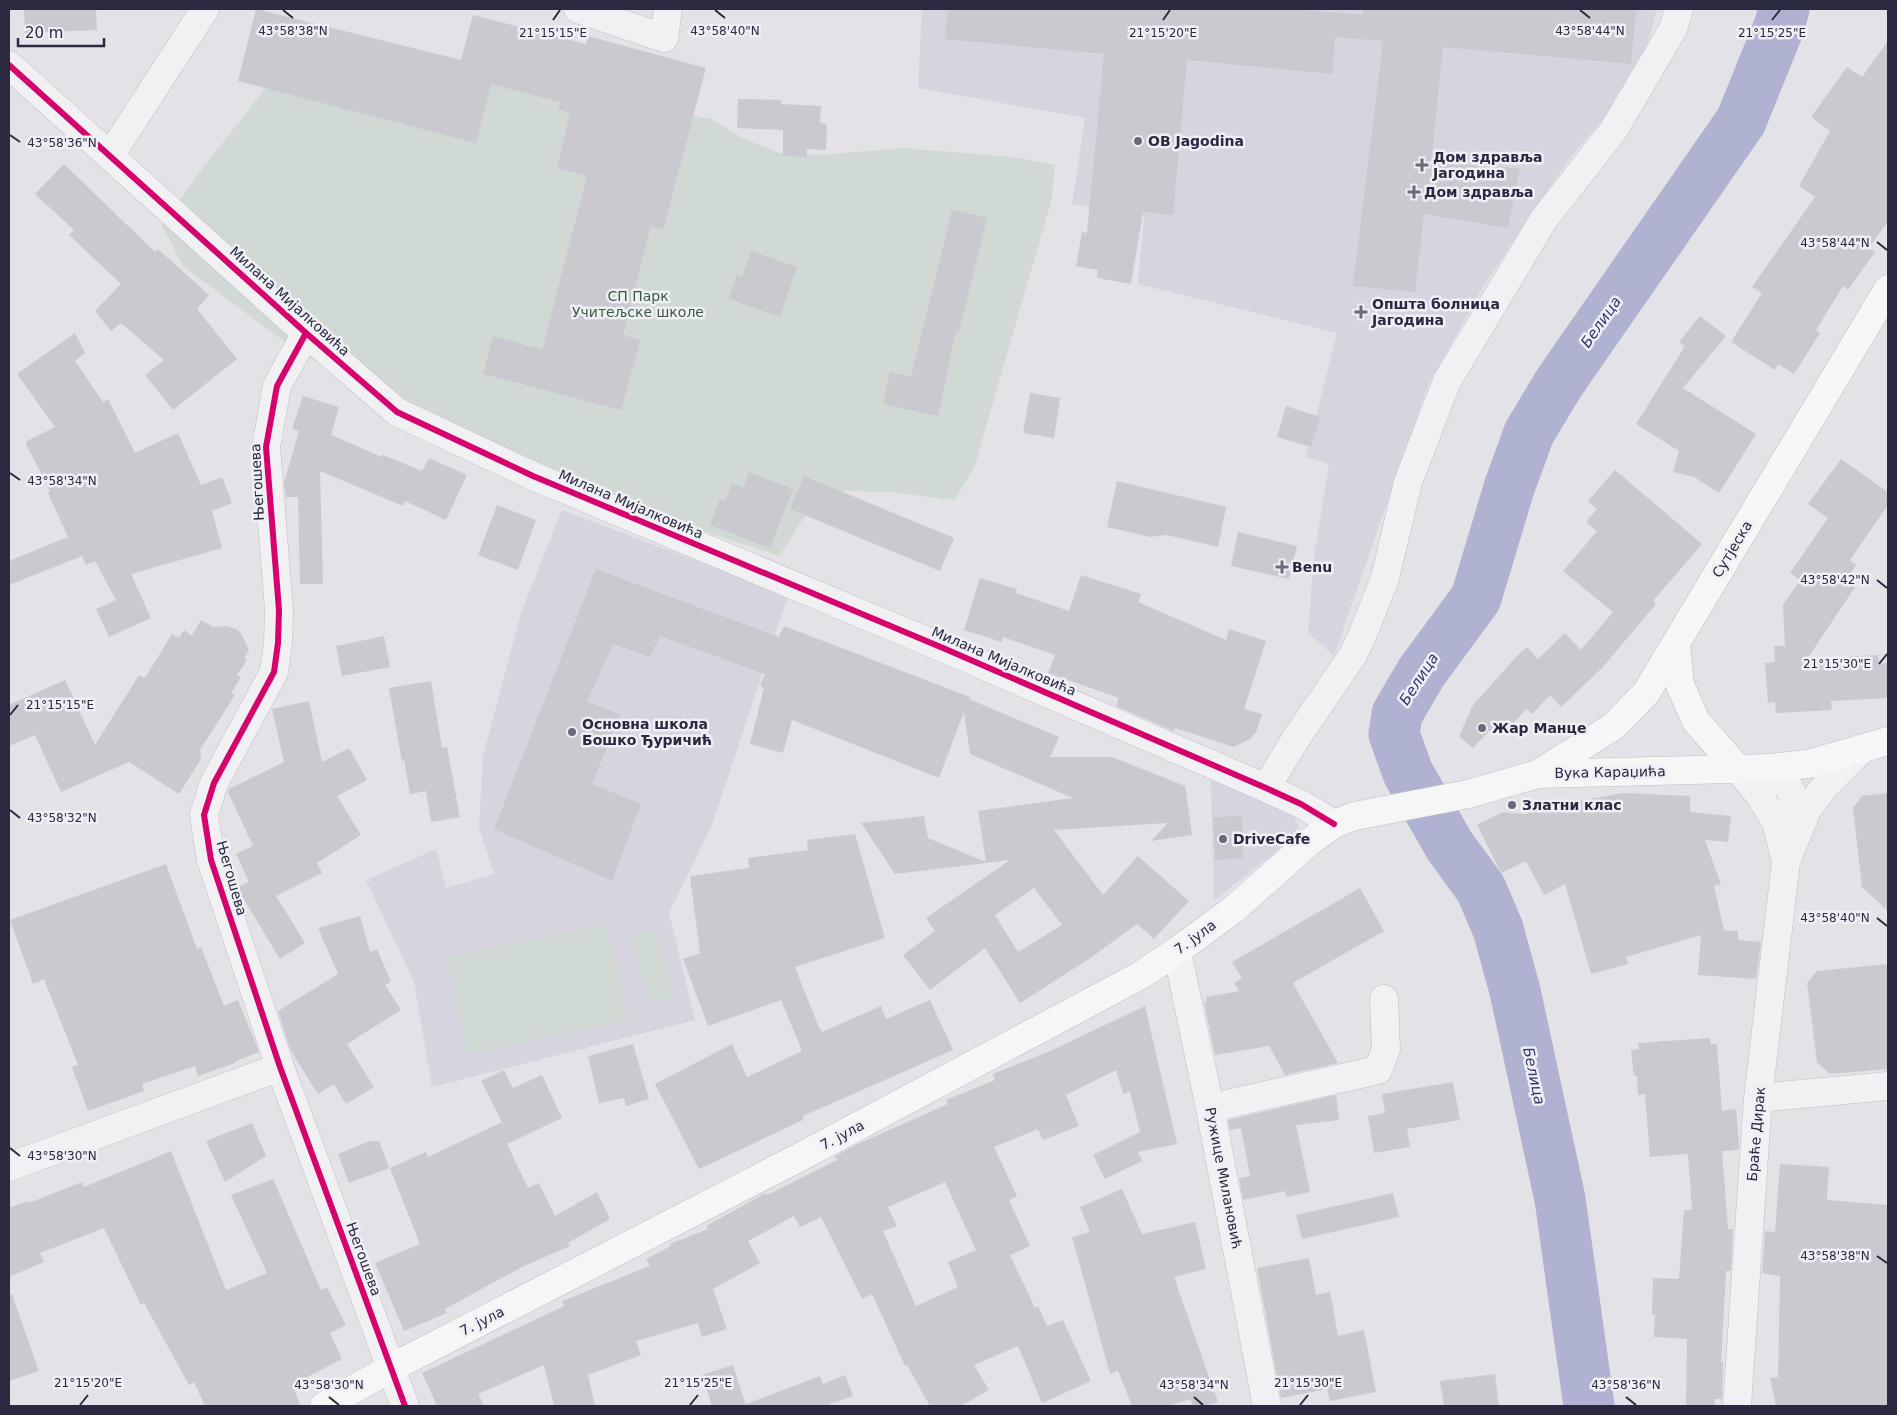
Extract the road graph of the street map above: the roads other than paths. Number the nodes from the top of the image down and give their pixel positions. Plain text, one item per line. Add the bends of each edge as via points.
1 (205, 9) edge
2 (578, 9) edge
3 (668, 9) edge
4 (1679, 9) edge
5 (9, 65) edge
6 (110, 156) junction
7 (1888, 289) edge
8 (306, 333) junction
9 (1676, 644) junction
10 (1888, 741) edge
11 (1862, 750) junction
12 (1770, 768) junction
13 (1738, 769) junction
14 (1538, 774) junction
15 (1266, 788) junction
16 (1345, 820) junction
17 (1802, 821) junction
18 (1786, 862) junction
19 (1177, 952) junction
20 (1384, 999) dead end
21 (280, 1067) junction
22 (1888, 1086) edge
23 (1758, 1098) junction
24 (1210, 1108) junction
25 (9, 1167) edge
26 (391, 1368) junction
27 (324, 1406) edge
28 (405, 1406) edge
29 (1267, 1406) edge
30 (1737, 1406) edge

1 - 6 street
2 - 3 street via 664,38
4 - 15 street via 1673,29 1613,131 1544,219 1447,381 1408,482 1385,578 1362,636 1353,655
5 - 6 street, Милана Мијалковића
6 - 8 street, Милана Мијалковића
7 - 9 main road, Сутјеска
8 - 15 street, Милана Мијалковића via 397,412 532,476
8 - 21 street, Његошева via 277,386 266,447 279,610 274,672 214,783 204,815 211,860
9 - 13 main road via 1680,685 1696,721
9 - 14 main road, Сутјеска via 1646,693 1614,726
10 - 11 main road, Вука Караџића
11 - 12 main road, Вука Караџића via 1808,764
11 - 17 street, Браће Дирак via 1826,785
12 - 13 main road, Вука Караџића
12 - 17 street via 1790,788
13 - 14 main road, Вука Караџића
13 - 18 street, Браће Дирак via 1776,822
14 - 16 main road, Вука Караџића via 1468,794
15 - 16 street, Милана Мијалковића
16 - 19 main road, 7. јула via 1302,848 1234,909
17 - 18 street, Браће Дирак
18 - 23 street, Браће Дирак
19 - 24 street, Ружице Милановић
19 - 26 main road, 7. јула via 1010,1046
20 - 24 street via 1386,1049 1378,1070
21 - 25 street
21 - 26 street, Његошева
22 - 23 street
23 - 30 street, Браће Дирак
24 - 29 street, Ружице Милановић
26 - 27 main road, 7. јула
26 - 28 street, Његошева

